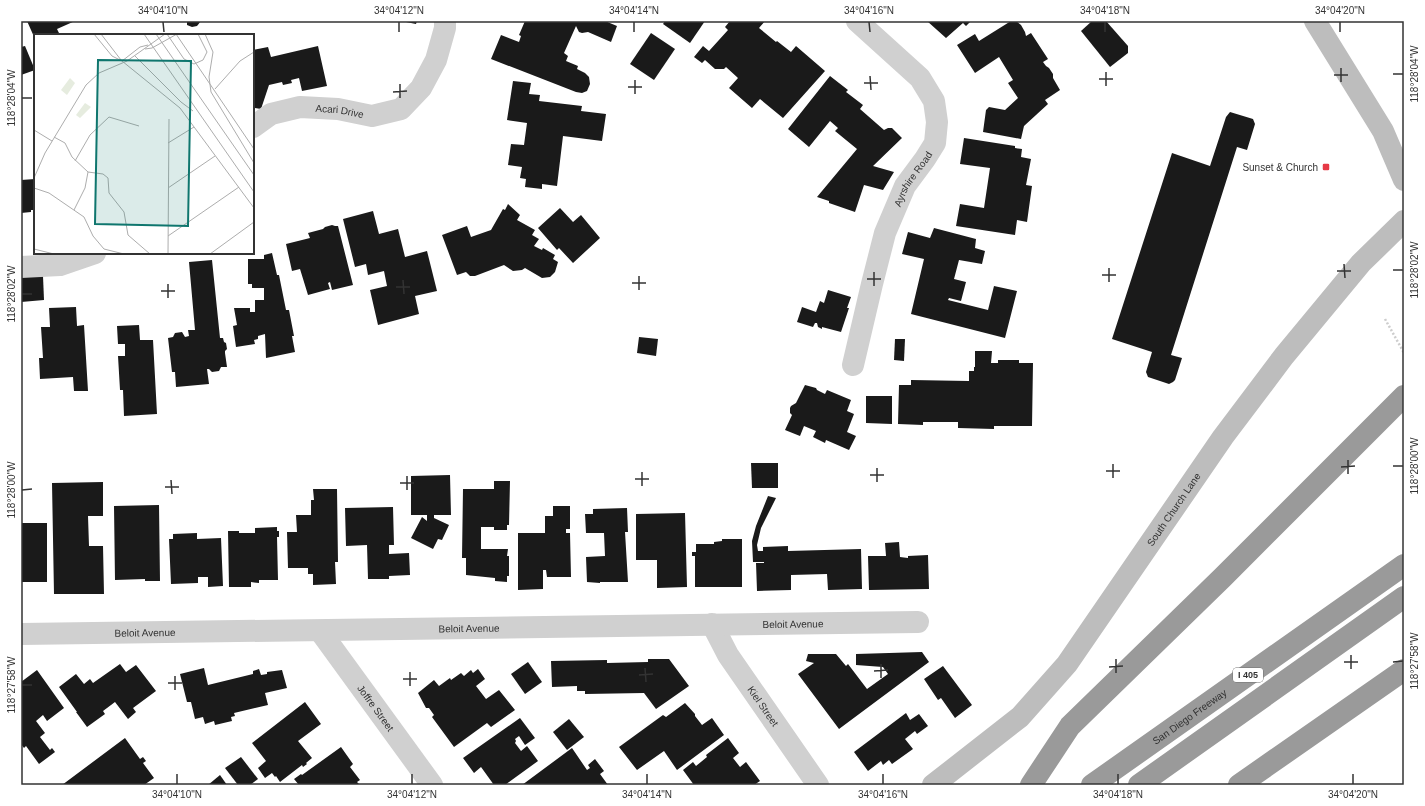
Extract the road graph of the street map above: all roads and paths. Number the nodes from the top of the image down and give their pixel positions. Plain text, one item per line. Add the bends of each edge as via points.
1 (445, 21) edge
2 (857, 21) edge
3 (1314, 21) edge
4 (254, 127) edge
5 (1404, 180) edge
6 (1404, 222) edge
7 (93, 254) edge
8 (21, 267) edge
9 (1386, 320) dead end
10 (1404, 353) edge
11 (853, 365) dead end
12 (1404, 396) edge
13 (1404, 565) edge
14 (1404, 597) edge
15 (918, 622) dead end
16 (712, 624) junction
17 (320, 631) junction
18 (21, 634) edge
19 (1404, 670) edge
20 (432, 785) edge
21 (818, 785) edge
22 (933, 785) edge
23 (1031, 785) edge
24 (1092, 785) edge
25 (1139, 785) edge
26 (1239, 785) edge

1 - 4 street, Acari Drive via 436,60 421,88 401,109 372,116 338,109 300,107 271,114
2 - 11 street, Ayrshire Road via 920,78 934,101 937,122 935,143 905,186 885,233
3 - 5 street via 1383,131
6 - 22 street, South Church Lane via 1361,263 1280,362 1223,437 1067,664 1020,717
7 - 8 street via 60,265
9 - 10 path
12 - 23 highway via 1070,726
13 - 24 highway, San Diego Freeway / I 405
14 - 25 highway
15 - 16 street, Beloit Avenue
16 - 17 street, Beloit Avenue
16 - 21 street, Kiel Street via 728,655
17 - 18 street, Beloit Avenue
17 - 20 street, Joffre Street
19 - 26 highway

